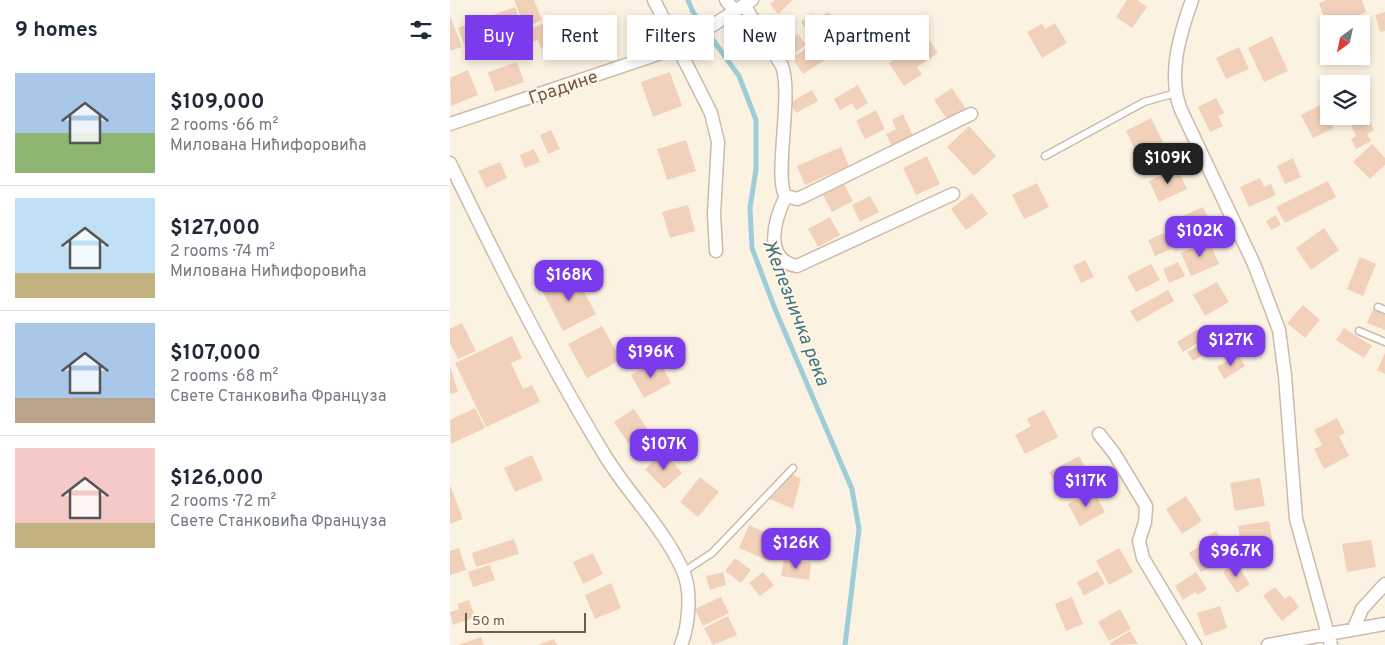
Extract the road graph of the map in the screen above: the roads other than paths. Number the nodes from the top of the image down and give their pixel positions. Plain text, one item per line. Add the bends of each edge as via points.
1 (654, 0) edge
2 (726, 0) edge
3 (1192, 0) edge
4 (744, 6) edge
5 (662, 15) edge
6 (714, 25) edge
7 (640, 60) edge
8 (685, 60) edge
9 (1176, 93) junction
10 (971, 114) dead end
11 (450, 124) edge
12 (1045, 156) dead end
13 (450, 163) edge
14 (953, 194) dead end
15 (786, 196) junction
16 (716, 251) dead end
17 (1378, 307) dead end
18 (1385, 310) edge
19 (1359, 331) dead end
20 (1385, 342) edge
21 (1099, 434) dead end
22 (793, 468) dead end
23 (683, 572) junction
24 (1385, 584) edge
25 (1385, 624) edge
26 (1354, 628) junction
27 (1327, 632) junction
28 (682, 645) edge
29 (1195, 645) edge
30 (1268, 645) edge
31 (1331, 645) edge

1 - 5 street
2 - 4 street
3 - 9 street via 1174,72
4 - 6 street, Градине
4 - 15 street via 786,76 782,192
7 - 11 street, Градине
8 - 16 street via 711,113 718,142 714,214
9 - 12 lane via 1144,102
9 - 27 street via 1181,110 1254,264 1279,330 1296,519
10 - 15 street via 804,196 796,199
13 - 23 street via 569,395
14 - 15 street via 797,266 782,261 777,254 774,224
17 - 18 lane
19 - 20 lane
21 - 29 street via 1146,506 1139,541 1143,558
22 - 23 lane via 712,553
23 - 28 street via 688,592
24 - 26 street via 1362,608
25 - 26 street
26 - 27 street
27 - 30 street
27 - 31 street

